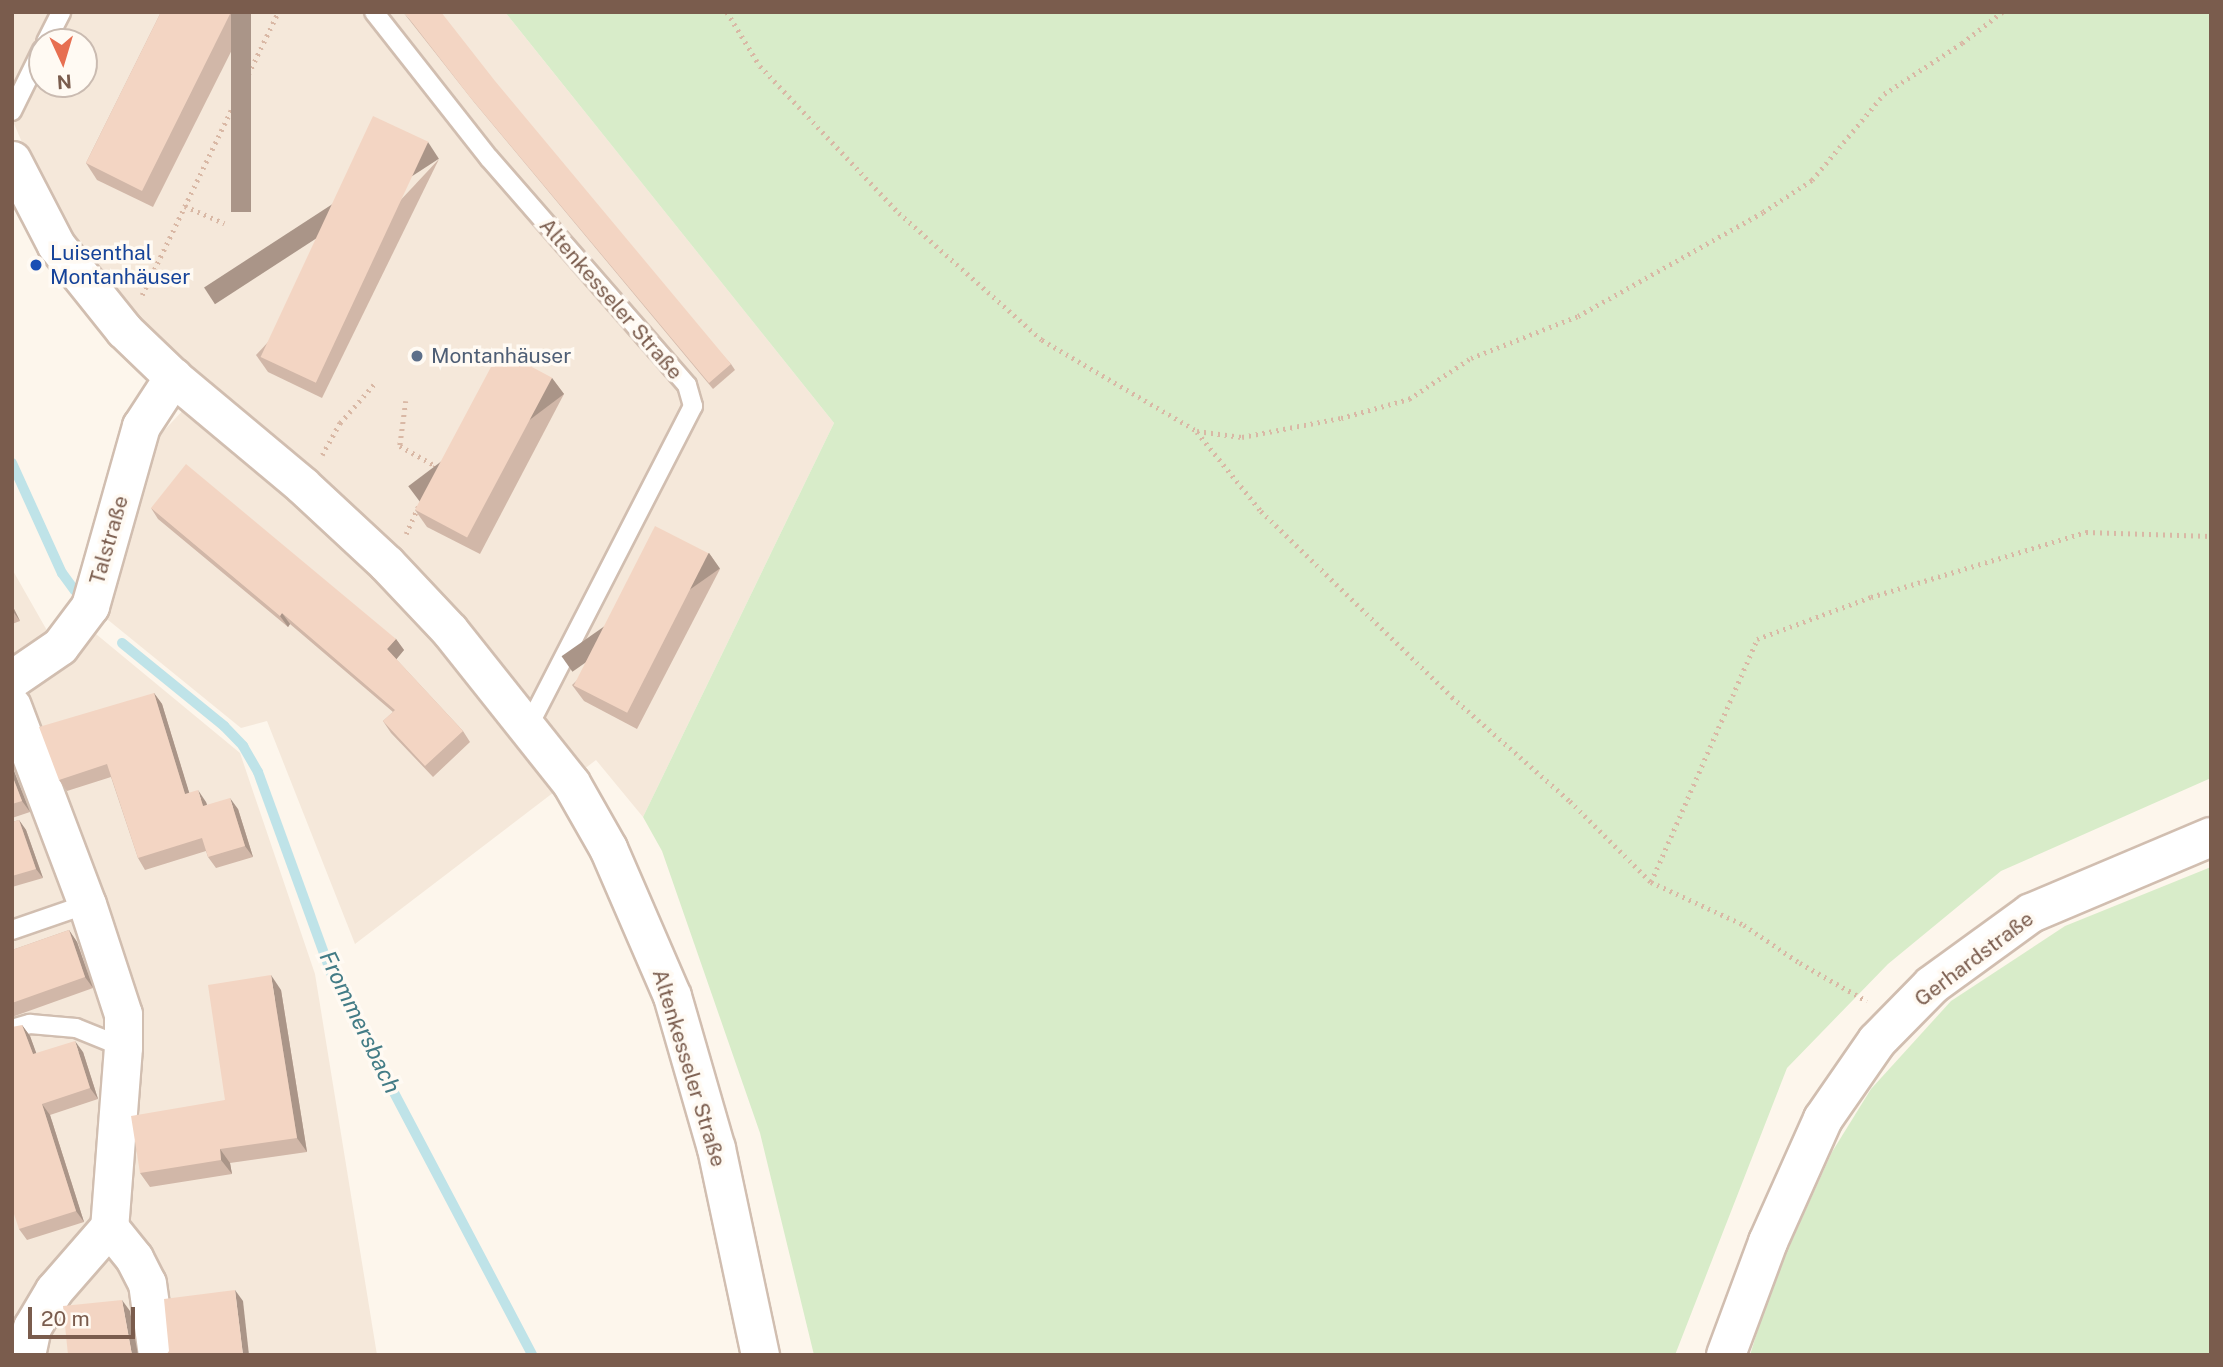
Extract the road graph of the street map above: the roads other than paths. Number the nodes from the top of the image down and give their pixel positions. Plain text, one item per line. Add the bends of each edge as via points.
1 (61, 12) edge
2 (374, 12) edge
3 (53, 28) edge
4 (28, 78) edge
5 (12, 111) edge
6 (12, 160) edge
7 (173, 377) junction
8 (12, 679) edge
9 (12, 706) edge
10 (528, 727) junction
11 (2211, 837) edge
12 (87, 904) junction
13 (12, 930) edge
14 (12, 1029) edge
15 (124, 1047) junction
16 (109, 1227) junction
17 (26, 1355) edge
18 (157, 1355) edge
19 (760, 1355) edge
20 (1726, 1355) edge

1 - 3 lane
2 - 10 lane, Altenkesseler Straße via 489,158 687,385 693,407
4 - 5 lane
6 - 7 street, Altenkesseler Straße via 56,244 124,330
7 - 8 street, Talstraße via 141,426 90,606 60,646
7 - 10 street, Altenkesseler Straße via 302,485 386,563 450,631
9 - 12 street
10 - 19 street, Altenkesseler Straße via 570,783 608,848 672,996 716,1149
11 - 20 street, Gerhardstraße via 2031,913 1932,985 1877,1041 1823,1119 1768,1242
12 - 13 lane
12 - 15 street via 123,1014
14 - 15 lane via 30,1024 76,1028
15 - 16 street
16 - 17 street via 54,1290 32,1327
16 - 18 street via 147,1283

